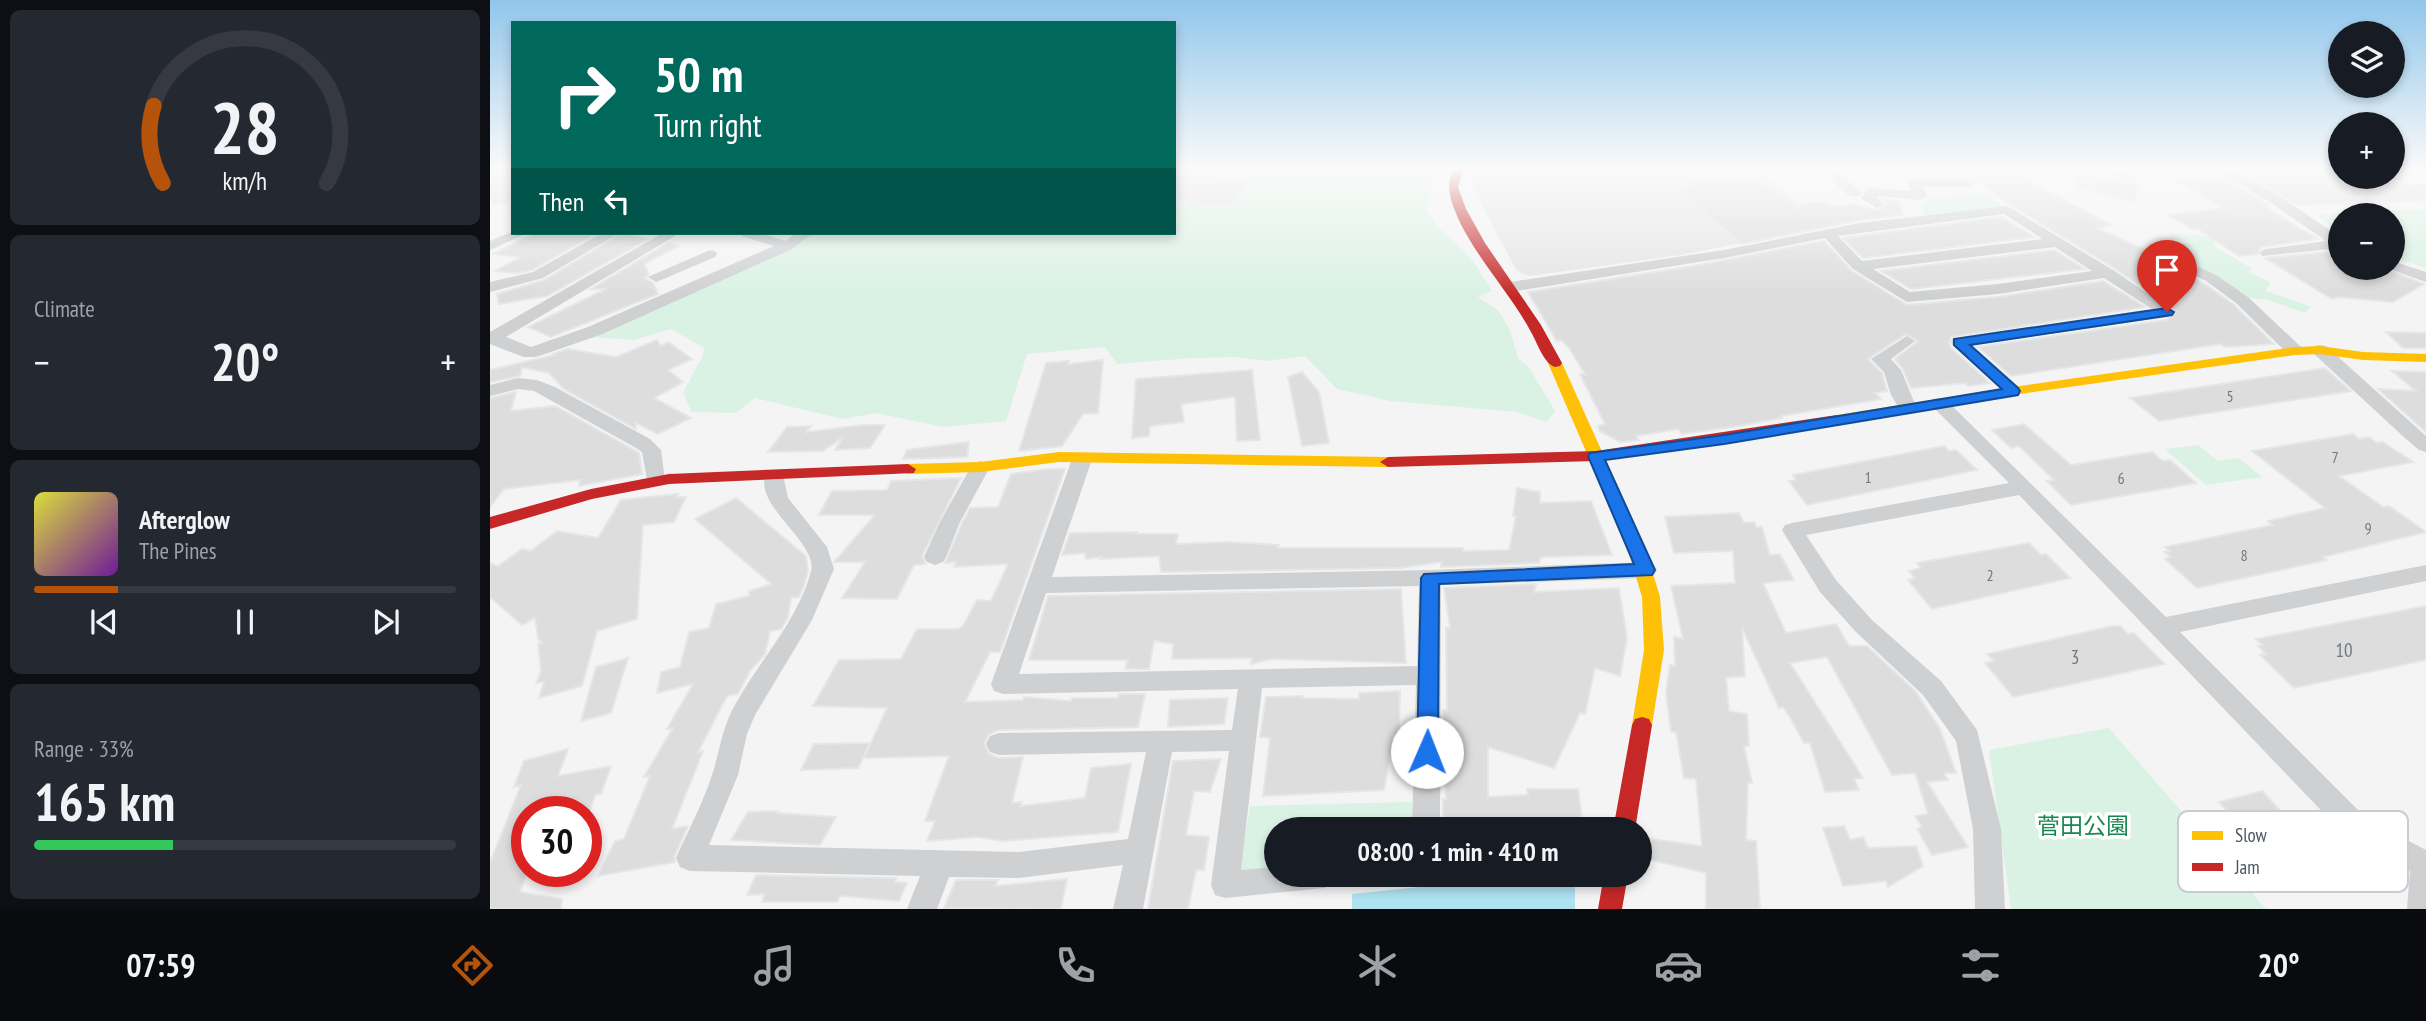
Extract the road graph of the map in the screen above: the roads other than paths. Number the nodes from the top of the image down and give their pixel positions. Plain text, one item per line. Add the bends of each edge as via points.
1 (1462, 211) edge
2 (1996, 211) edge
3 (2009, 211) edge
4 (2293, 211) edge
5 (1828, 233) junction
6 (515, 235) edge
7 (608, 235) edge
8 (669, 235) edge
9 (753, 235) edge
10 (803, 235) edge
11 (2328, 236) edge
12 (2058, 242) junction
13 (2328, 245) edge
14 (490, 246) edge
15 (787, 246) junction
16 (2158, 252) dead end
17 (2267, 253) dead end
18 (710, 254) dead end
19 (1858, 266) junction
20 (2405, 270) edge
21 (2108, 273) junction
22 (2426, 277) edge
23 (490, 287) edge
24 (1510, 287) junction
25 (689, 289) junction
26 (492, 339) edge
27 (1907, 341) dead end
28 (2320, 350) junction
29 (2295, 351) junction
30 (2426, 358) edge
31 (490, 391) edge
32 (2013, 391) junction
33 (1939, 403) junction
34 (1908, 409) junction
35 (2426, 446) edge
36 (1596, 456) junction
37 (1082, 458) junction
38 (980, 467) junction
39 (775, 474) junction
40 (655, 480) junction
41 (2025, 487) junction
42 (490, 523) edge
43 (935, 556) dead end
44 (1646, 570) junction
45 (2426, 573) edge
46 (1430, 578) junction
47 (1038, 585) junction
48 (2162, 627) junction
49 (1428, 675) junction
50 (1251, 678) junction
51 (1244, 740) junction
52 (1161, 742) junction
53 (999, 744) dead end
54 (2340, 811) edge
55 (1426, 817) edge
56 (1626, 817) edge
57 (1140, 850) junction
58 (2408, 855) edge
59 (940, 862) junction
60 (2425, 864) edge
61 (1264, 881) edge
62 (1614, 887) edge
63 (922, 909) edge
64 (1128, 909) edge
65 (1610, 909) edge
66 (1990, 909) edge
67 (2422, 909) edge

1 - 24 street
2 - 5 street
3 - 12 street
4 - 11 street
5 - 19 street
5 - 24 street
6 - 14 street
7 - 23 street via 538,275
8 - 26 street
9 - 15 street
10 - 15 street
12 - 19 street
12 - 21 street
13 - 17 street
15 - 25 street
16 - 29 street via 2211,278 2242,300
18 - 25 street via 649,275
19 - 21 street via 1907,297
20 - 22 street
21 - 32 street via 2167,312 1959,342
24 - 36 street via 1560,374
25 - 26 street via 530,353
27 - 34 street via 1880,359 1892,367 1898,398
28 - 29 street
28 - 30 street
28 - 35 street
29 - 32 street
31 - 40 street via 522,383 562,397 591,417 622,428 651,450
32 - 33 street
33 - 34 street
33 - 41 street
34 - 36 street
36 - 37 street via 1351,463
36 - 44 street
37 - 38 street via 1027,459
37 - 47 street
38 - 39 street
38 - 43 street
39 - 40 street
39 - 59 street via 778,499 820,552 823,569 801,620 744,711 725,775 690,858
40 - 42 street
41 - 48 street
41 - 66 street via 1792,530 1828,586 1932,688 1968,738 1987,829
44 - 46 street
44 - 56 street via 1656,626
45 - 48 street
46 - 47 street
46 - 49 street
47 - 50 street via 1003,684
48 - 54 street
49 - 50 street
49 - 55 street
50 - 51 street
51 - 52 street
51 - 61 street via 1225,885
52 - 53 street
52 - 57 street
57 - 59 street via 1019,865
57 - 64 street
58 - 60 street
59 - 63 street
60 - 67 street
62 - 65 street

